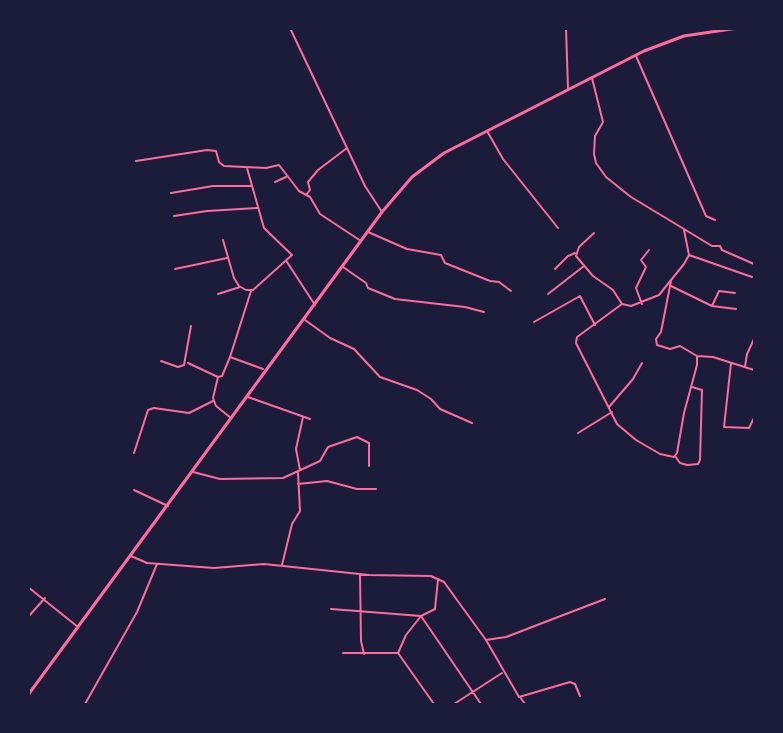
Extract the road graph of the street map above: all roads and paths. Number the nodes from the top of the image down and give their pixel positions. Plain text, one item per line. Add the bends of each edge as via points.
1 (290, 28) edge
2 (566, 28) edge
3 (738, 28) edge
4 (636, 56) junction
5 (592, 78) junction
6 (568, 89) junction
7 (486, 130) junction
8 (348, 148) junction
9 (136, 161) dead end
10 (247, 167) junction
11 (287, 176) junction
12 (275, 183) dead end
13 (252, 186) junction
14 (171, 193) dead end
15 (306, 195) junction
16 (258, 208) junction
17 (382, 212) junction
18 (174, 216) dead end
19 (715, 220) dead end
20 (558, 228) dead end
21 (684, 229) junction
22 (368, 232) junction
23 (594, 233) dead end
24 (223, 240) dead end
25 (362, 241) junction
26 (649, 250) dead end
27 (575, 254) junction
28 (688, 255) junction
29 (227, 258) junction
30 (286, 262) junction
31 (754, 264) edge
32 (584, 266) junction
33 (343, 267) junction
34 (175, 269) dead end
35 (555, 269) dead end
36 (752, 277) dead end
37 (671, 280) junction
38 (671, 286) junction
39 (240, 287) junction
40 (251, 291) junction
41 (511, 291) dead end
42 (735, 293) dead end
43 (218, 294) dead end
44 (548, 294) dead end
45 (622, 304) junction
46 (642, 304) junction
47 (315, 305) junction
48 (712, 306) junction
49 (736, 309) dead end
50 (484, 312) dead end
51 (305, 320) junction
52 (534, 322) dead end
53 (595, 325) junction
54 (192, 326) dead end
55 (754, 339) edge
56 (697, 356) junction
57 (230, 357) junction
58 (161, 361) dead end
59 (188, 363) dead end
60 (642, 363) dead end
61 (731, 363) junction
62 (745, 367) junction
63 (263, 369) dead end
64 (754, 370) edge
65 (218, 377) junction
66 (692, 387) junction
67 (248, 397) junction
68 (213, 401) junction
69 (609, 407) junction
70 (612, 412) junction
71 (303, 417) junction
72 (232, 418) junction
73 (754, 418) edge
74 (309, 419) dead end
75 (472, 423) dead end
76 (578, 433) dead end
77 (134, 453) dead end
78 (675, 456) junction
79 (369, 466) dead end
80 (192, 472) junction
81 (299, 472) junction
82 (298, 484) junction
83 (376, 489) dead end
84 (134, 490) dead end
85 (168, 506) junction
86 (131, 556) junction
87 (158, 564) junction
88 (282, 566) junction
89 (360, 574) junction
90 (438, 578) junction
91 (28, 587) edge
92 (45, 598) junction
93 (605, 598) dead end
94 (331, 609) dead end
95 (361, 613) junction
96 (28, 616) edge
97 (421, 616) junction
98 (78, 627) junction
99 (486, 640) junction
100 (343, 653) dead end
101 (398, 653) junction
102 (364, 654) junction
103 (503, 672) junction
104 (474, 692) junction
105 (28, 695) edge
106 (580, 696) dead end
107 (519, 697) junction
108 (85, 705) edge
109 (434, 705) edge
110 (454, 705) edge
111 (481, 705) edge
112 (525, 705) edge

1 - 8 street
2 - 6 street
3 - 4 main road via 684,36
4 - 5 main road
4 - 19 street via 706,216
5 - 6 main road
5 - 21 street via 603,122 594,144 598,166 616,186
6 - 7 main road
7 - 17 main road via 427,165
7 - 20 street via 503,159
8 - 15 street via 318,170
8 - 17 street
9 - 10 street via 215,150 222,165
10 - 11 street via 279,165
10 - 13 street
11 - 12 street
11 - 15 street
13 - 14 street via 213,186
13 - 16 street
15 - 25 street via 320,214
16 - 18 street
16 - 30 street via 264,228 291,253
17 - 22 main road
21 - 28 street
21 - 31 street
22 - 25 main road
22 - 41 street via 394,245 441,255 447,264 499,282
23 - 27 street
24 - 29 street
25 - 33 main road
26 - 46 street via 641,260 646,267 636,288
27 - 32 street
27 - 35 street
28 - 36 street
28 - 37 street
29 - 34 street
29 - 39 street
30 - 40 street
30 - 47 street
32 - 44 street
32 - 45 street via 613,290
33 - 47 main road
33 - 50 street via 368,288 395,299
37 - 38 street
37 - 46 street via 658,295
38 - 48 street
38 - 56 street via 656,343 660,348 684,347
39 - 40 street
39 - 43 street
40 - 57 street
42 - 48 street via 719,291
45 - 46 street
45 - 53 street
47 - 51 main road
48 - 49 street
51 - 67 main road
51 - 75 street via 354,349 380,377 417,390 443,410
52 - 53 street via 580,296
53 - 69 street via 577,337 576,343
54 - 58 street via 184,365
55 - 62 street
56 - 61 street
56 - 66 street
57 - 63 street
57 - 65 street
59 - 65 street
60 - 69 street
61 - 62 street
61 - 73 street via 724,427 749,428
62 - 64 street
65 - 68 street
66 - 78 street
66 - 78 street via 702,390 700,460 687,465
67 - 71 street
67 - 72 main road
68 - 72 street
68 - 77 street via 189,413 148,410
69 - 70 street
70 - 76 street
70 - 78 street via 617,424 643,446
71 - 74 street
71 - 81 street via 296,448
72 - 80 main road
79 - 81 street via 369,443 357,437 328,447 322,459
80 - 81 street via 211,478 252,480
80 - 85 main road
81 - 82 street
82 - 83 street via 330,481 357,489
82 - 88 street via 300,511 292,524
84 - 85 street
85 - 86 main road
86 - 87 street
86 - 98 main road
87 - 88 street via 218,568
87 - 108 street
88 - 89 street
89 - 90 street
89 - 95 street
90 - 97 street via 435,609
90 - 99 street
91 - 92 street
92 - 96 street
92 - 98 street
93 - 99 street via 506,637
94 - 95 street
95 - 97 street
95 - 102 street
97 - 101 street
97 - 104 street
98 - 105 main road
99 - 103 street
100 - 102 street
101 - 102 street
101 - 109 street
103 - 104 street
103 - 107 street
104 - 110 street
104 - 111 street
106 - 107 street via 570,682
107 - 112 street

